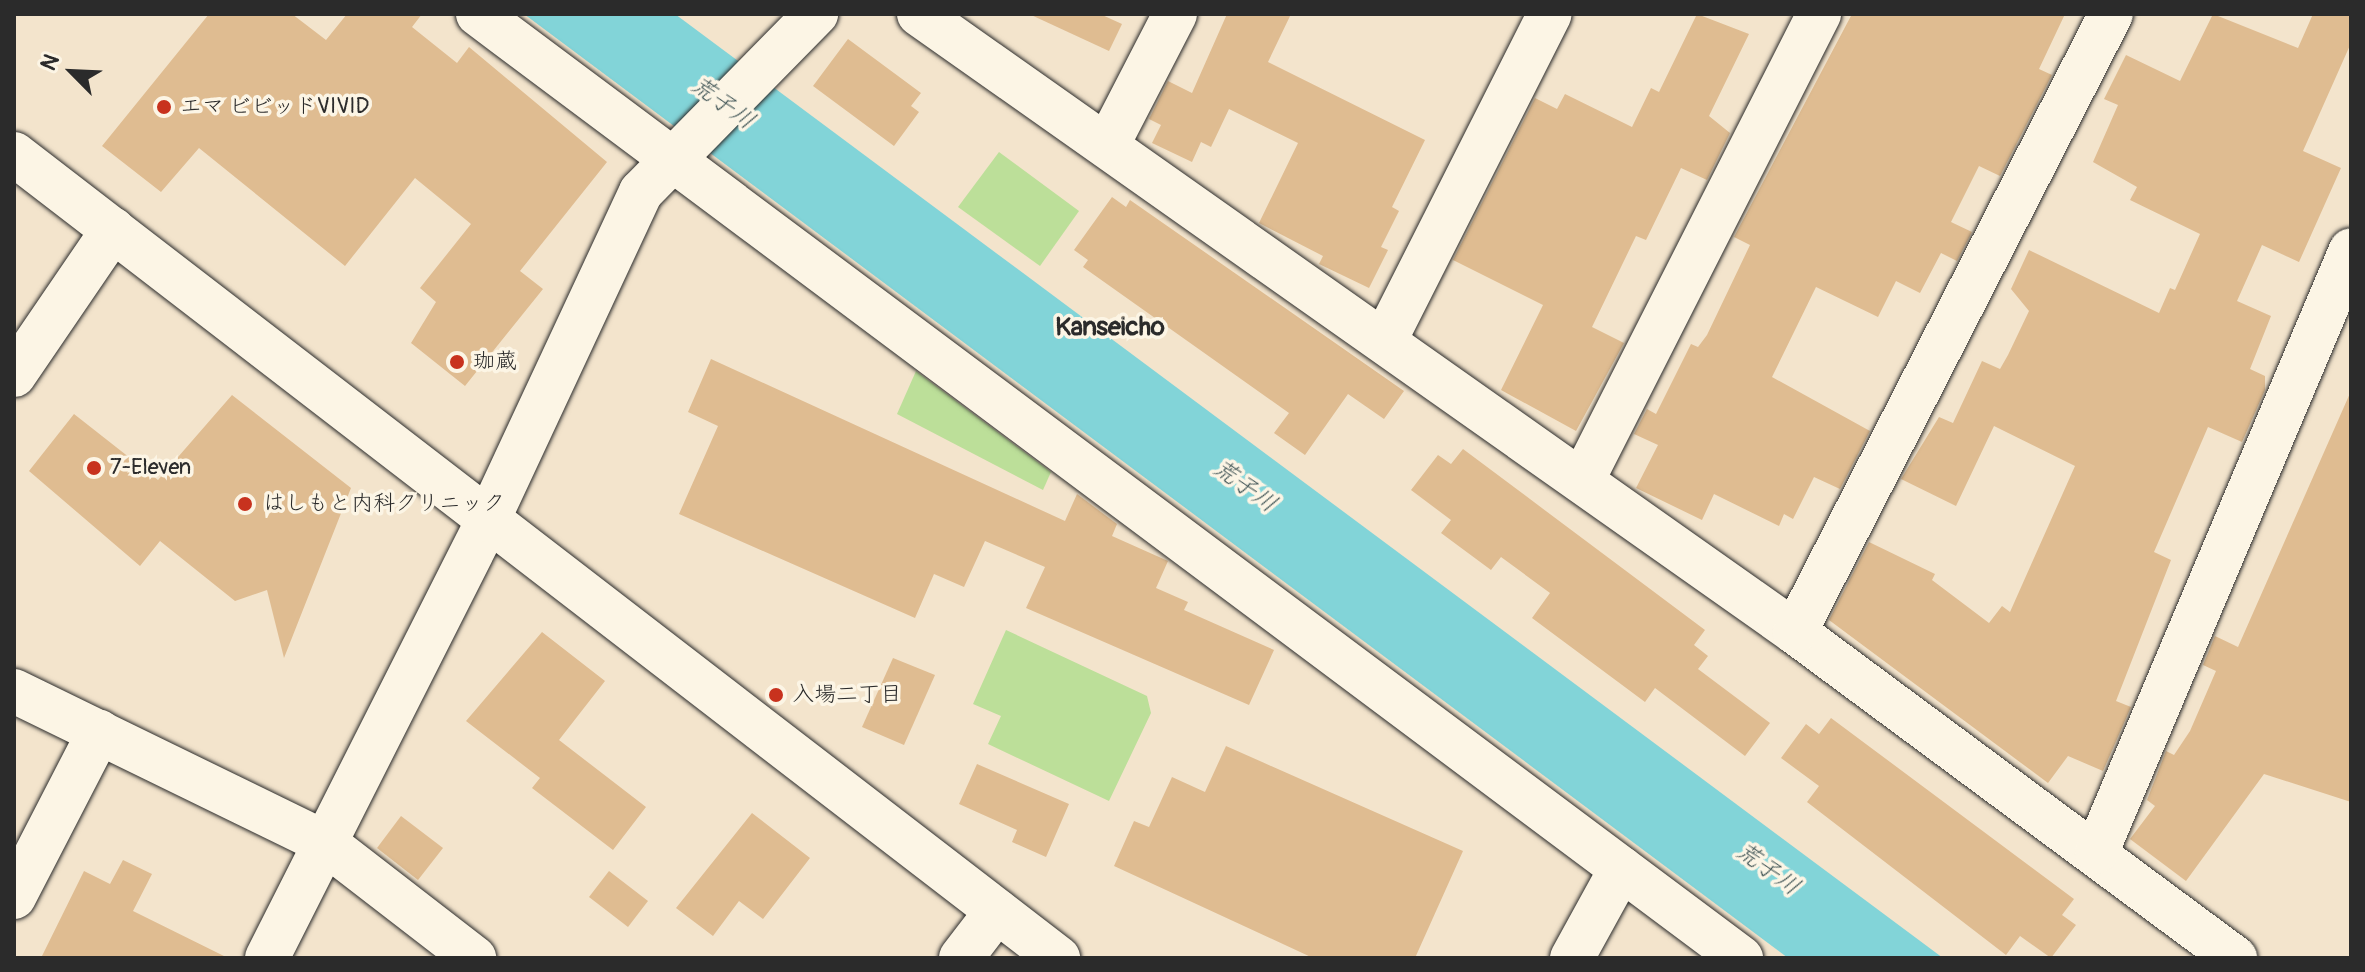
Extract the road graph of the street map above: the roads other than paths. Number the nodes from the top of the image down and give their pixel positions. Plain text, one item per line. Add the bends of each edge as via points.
1 (478, 14) edge
2 (816, 14) edge
3 (919, 14) edge
4 (1175, 14) edge
5 (1550, 14) edge
6 (1819, 14) edge
7 (2111, 14) edge
8 (1108, 144) junction
9 (14, 154) edge
10 (677, 156) junction
11 (113, 230) junction
12 (2351, 250) edge
13 (1385, 340) junction
14 (14, 375) edge
15 (1582, 481) junction
16 (488, 520) junction
17 (1795, 632) junction
18 (14, 691) edge
19 (99, 732) junction
20 (324, 842) junction
21 (2097, 851) junction
22 (1621, 869) junction
23 (14, 897) edge
24 (997, 911) junction
25 (267, 958) edge
26 (474, 958) edge
27 (961, 958) edge
28 (1058, 958) edge
29 (1572, 958) edge
30 (1741, 958) edge
31 (2235, 958) edge

1 - 10 street
2 - 10 street
3 - 8 street
4 - 8 street
5 - 13 street
6 - 15 street
7 - 17 street
8 - 13 street
9 - 11 street
10 - 16 street via 641,192
10 - 22 street
11 - 14 street
11 - 16 street
12 - 21 street
13 - 15 street
15 - 17 street
16 - 20 street
16 - 24 street
17 - 21 street
18 - 19 street
19 - 20 street
19 - 23 street
20 - 25 street
20 - 26 street
21 - 31 street
22 - 29 street
22 - 30 street
24 - 27 street
24 - 28 street

